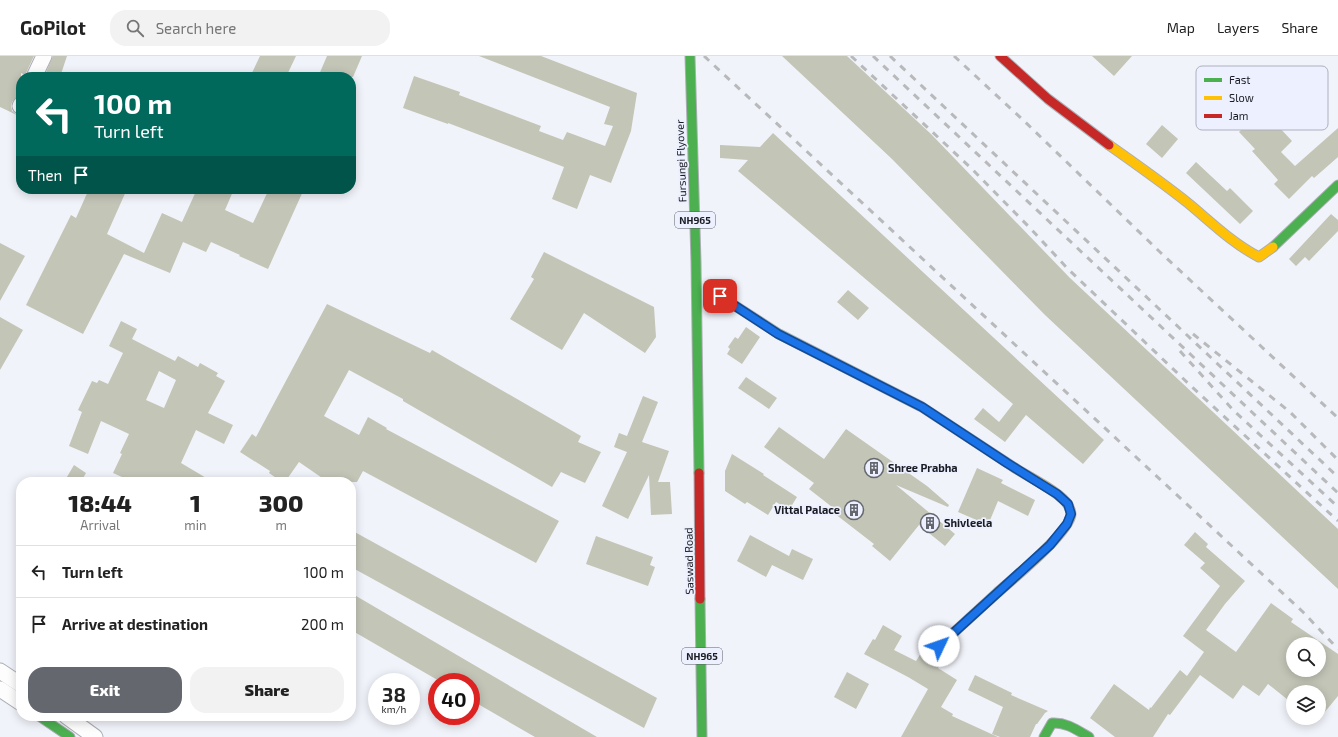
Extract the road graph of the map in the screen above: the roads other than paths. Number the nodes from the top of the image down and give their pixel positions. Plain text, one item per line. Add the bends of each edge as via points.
1 (44, 56) edge
2 (690, 56) edge
3 (1000, 56) edge
4 (36, 72) edge
5 (1338, 185) edge
6 (720, 296) dead end
7 (698, 385) joint
8 (939, 646) dead end
9 (0, 671) edge
10 (16, 682) edge
11 (0, 689) edge
12 (16, 700) edge
13 (46, 721) edge
14 (73, 721) edge
15 (70, 737) edge
16 (95, 737) edge
17 (702, 737) edge
18 (1044, 737) edge
19 (1089, 737) edge

1 - 4 street
2 - 7 main road, Fursungi Flyover / NH965
3 - 5 main road via 1077,122 1179,196 1234,242 1259,257 1271,249
6 - 8 main road via 778,334 922,407 1057,494 1068,504 1071,514 1067,524 1050,545
7 - 17 main road, Saswad Road / NH965
9 - 10 street
11 - 12 street
13 - 15 main road
14 - 16 street
18 - 19 main road via 1052,724 1060,722

